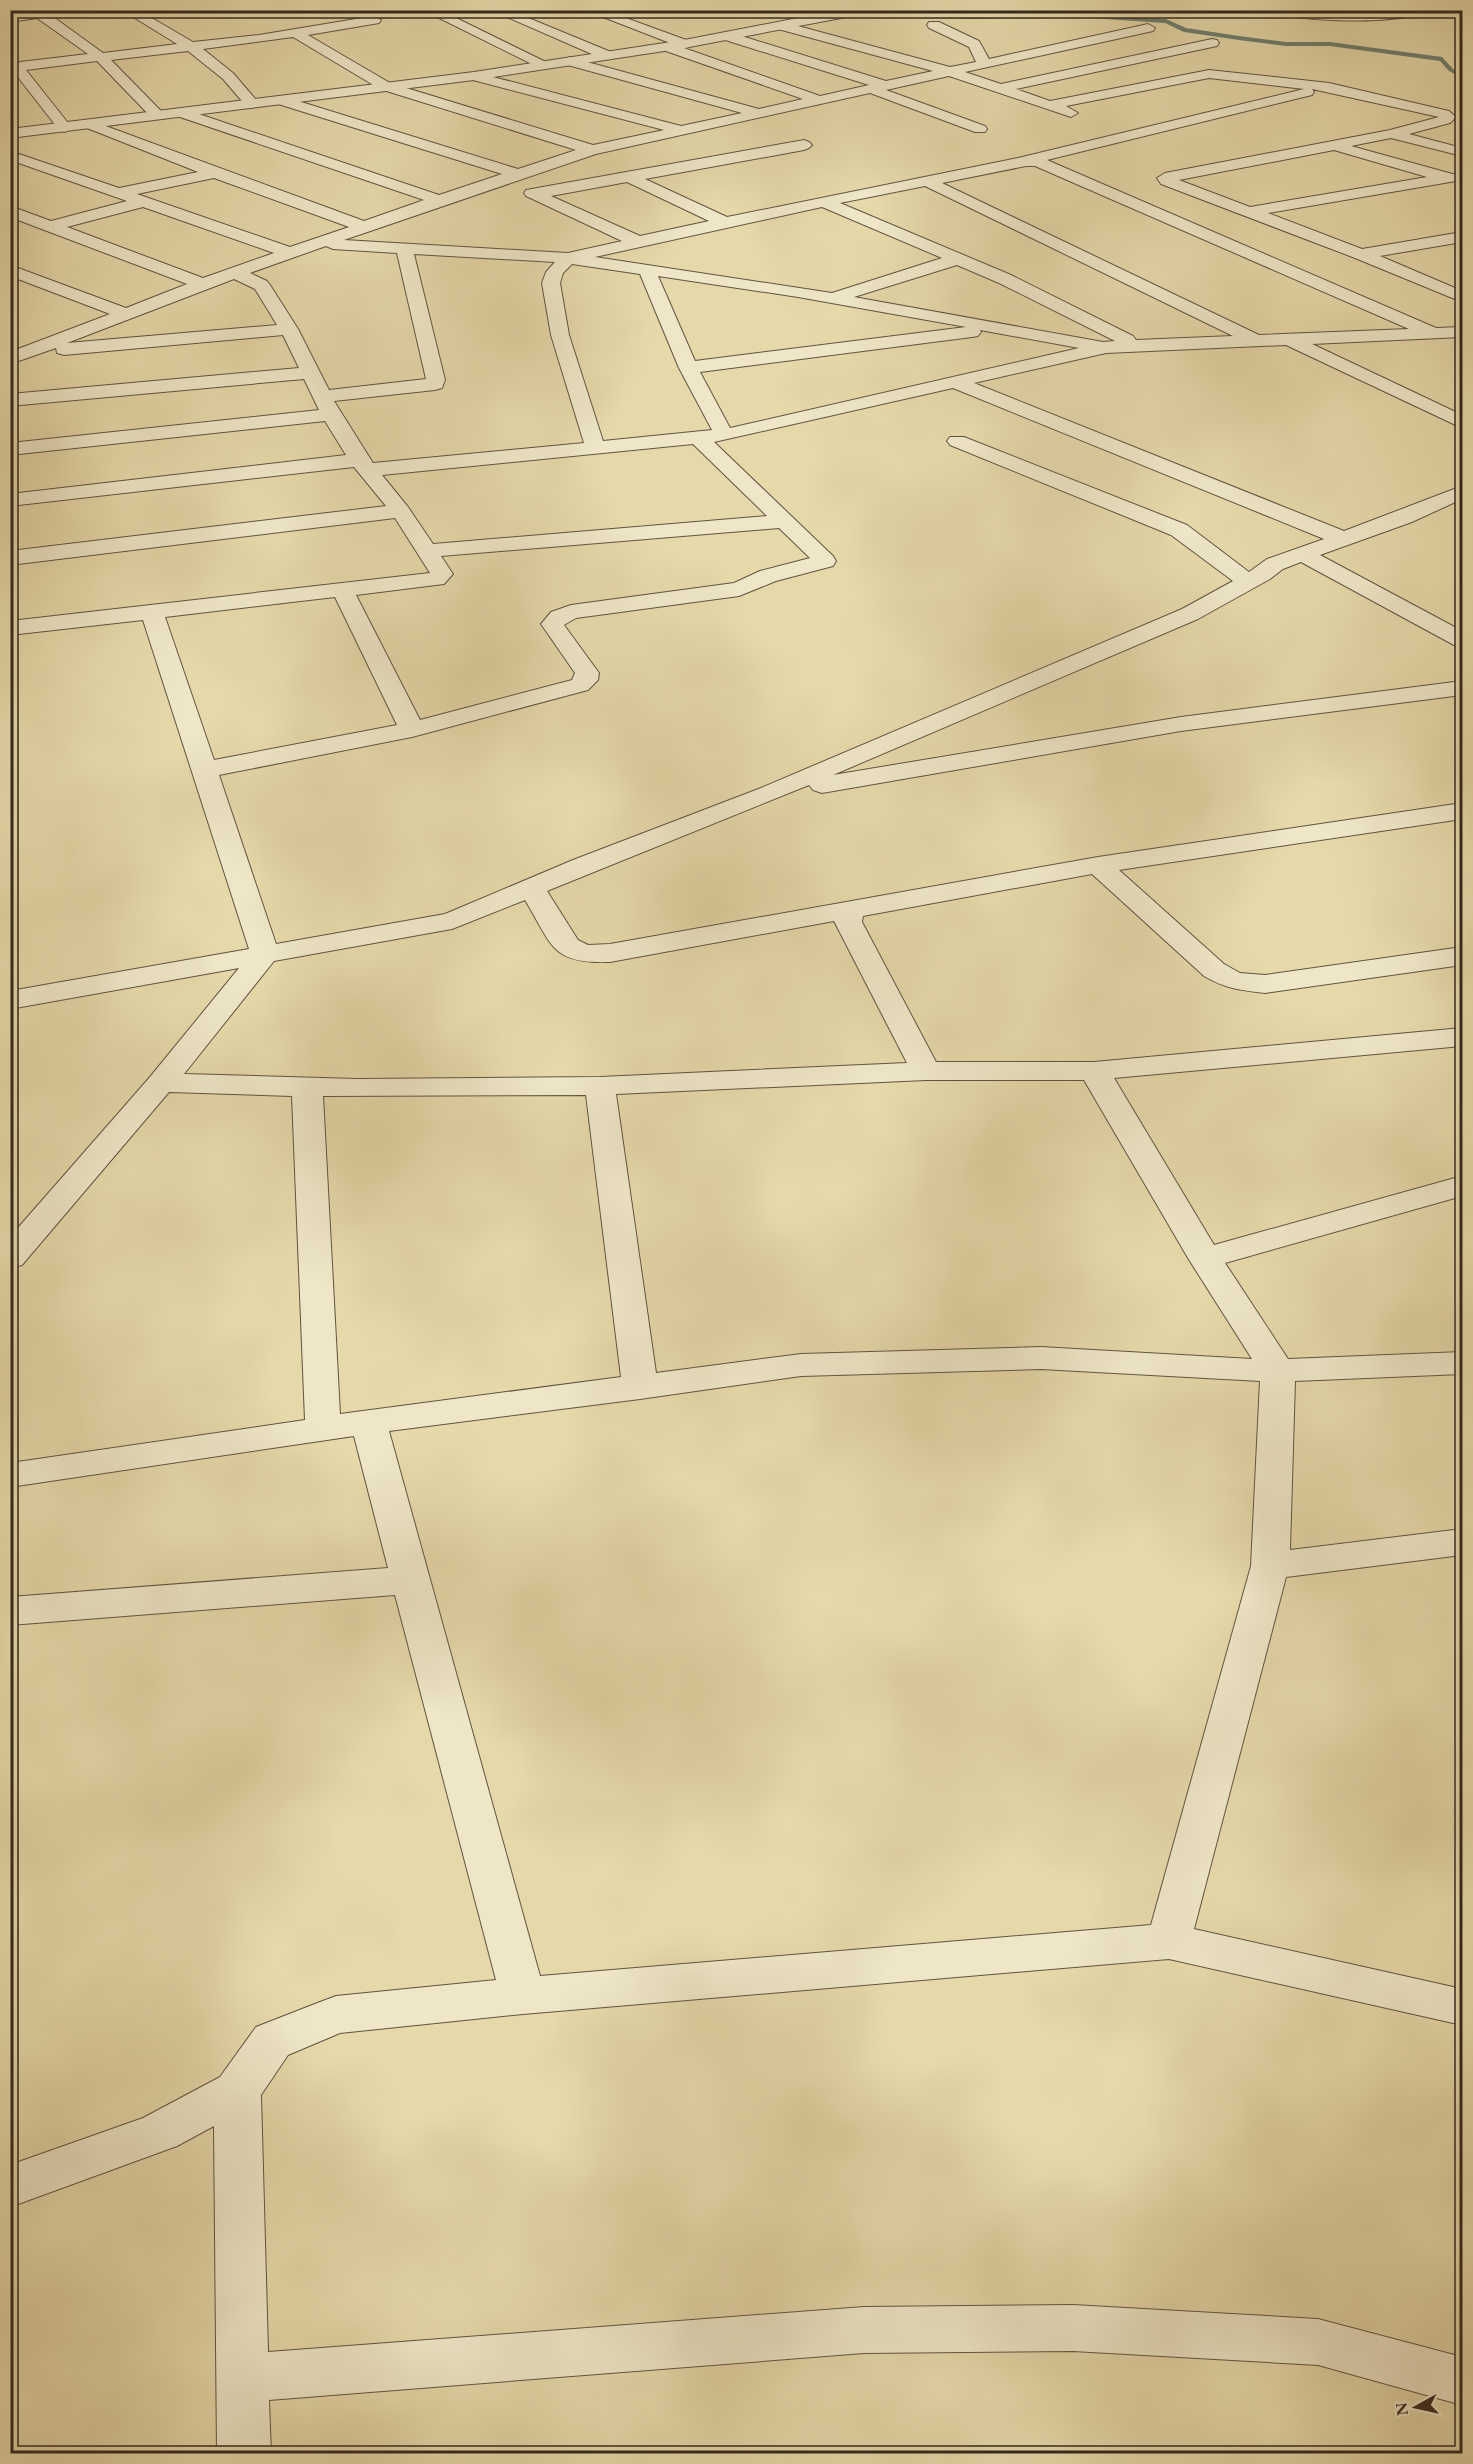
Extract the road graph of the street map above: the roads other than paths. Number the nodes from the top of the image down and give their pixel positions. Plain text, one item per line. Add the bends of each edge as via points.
1 (70, 10) edge
2 (128, 10) edge
3 (429, 10) edge
4 (497, 10) edge
5 (591, 10) edge
6 (862, 10) edge
7 (1279, 10) edge
8 (1421, 10) edge
9 (40, 14) junction
10 (827, 17) junction
11 (10, 18) edge
12 (374, 20) dead end
13 (934, 25) dead end
14 (783, 26) junction
15 (861, 27) dead end
16 (1149, 28) dead end
17 (293, 32) junction
18 (727, 36) junction
19 (1212, 43) dead end
20 (684, 44) junction
21 (190, 46) junction
22 (668, 47) junction
23 (99, 56) junction
24 (608, 56) junction
25 (962, 57) dead end
26 (569, 61) junction
27 (984, 63) junction
28 (545, 65) junction
29 (948, 71) junction
30 (474, 76) junction
31 (385, 86) junction
32 (1329, 87) junction
33 (881, 88) junction
34 (1002, 88) junction
35 (280, 100) junction
36 (818, 100) junction
37 (252, 104) junction
38 (1051, 105) junction
39 (182, 113) junction
40 (758, 113) junction
41 (158, 116) junction
42 (1084, 118) dead end
43 (93, 125) junction
44 (1106, 127) dead end
45 (65, 128) junction
46 (680, 129) junction
47 (980, 129) dead end
48 (1391, 134) junction
49 (10, 135) edge
50 (1128, 135) junction
51 (804, 145) dead end
52 (1333, 146) junction
53 (282, 147) junction
54 (592, 150) junction
55 (1462, 152) edge
56 (248, 153) dead end
57 (10, 155) edge
58 (225, 158) dead end
59 (1022, 162) junction
60 (190, 164) junction
61 (215, 173) junction
62 (510, 176) junction
63 (631, 178) junction
64 (1456, 180) edge
65 (926, 181) junction
66 (116, 193) junction
67 (535, 194) junction
68 (439, 200) junction
69 (143, 202) junction
70 (823, 202) junction
71 (10, 211) edge
72 (1250, 211) junction
73 (1325, 221) dead end
74 (725, 222) junction
75 (50, 226) junction
76 (365, 226) junction
77 (1290, 227) junction
78 (1462, 237) edge
79 (639, 242) junction
80 (318, 243) junction
81 (404, 248) junction
82 (290, 254) junction
83 (1361, 255) junction
84 (568, 258) junction
85 (958, 259) junction
86 (647, 269) junction
87 (10, 270) edge
88 (236, 273) junction
89 (1462, 276) edge
90 (1429, 282) junction
91 (203, 284) junction
92 (1462, 297) edge
93 (830, 298) junction
94 (126, 314) junction
95 (1007, 328) junction
96 (289, 329) junction
97 (1462, 332) edge
98 (1435, 334) junction
99 (1291, 341) junction
100 (1260, 342) junction
101 (1139, 346) junction
102 (1106, 348) junction
103 (15, 353) edge
104 (688, 369) junction
105 (310, 373) junction
106 (955, 382) junction
107 (10, 400) edge
108 (327, 406) junction
109 (1462, 422) edge
110 (724, 435) junction
111 (698, 438) junction
112 (957, 441) dead end
113 (10, 449) edge
114 (596, 449) junction
115 (363, 465) junction
116 (1462, 492) edge
117 (10, 500) edge
118 (401, 511) junction
119 (785, 521) junction
120 (1344, 539) junction
121 (428, 551) junction
122 (1302, 554) junction
123 (18, 557) dead end
124 (1248, 582) junction
125 (342, 589) junction
126 (152, 611) junction
127 (10, 628) edge
128 (1462, 640) edge
129 (1462, 688) edge
130 (412, 730) junction
131 (204, 770) junction
132 (770, 793) junction
133 (1462, 811) edge
134 (1098, 865) junction
135 (531, 888) junction
136 (851, 908) junction
137 (265, 954) junction
138 (1462, 956) edge
139 (10, 1000) edge
140 (1462, 1037) edge
141 (926, 1071) junction
142 (1094, 1071) junction
143 (161, 1083) junction
144 (307, 1086) junction
145 (600, 1086) junction
146 (1462, 1186) edge
147 (10, 1258) edge
148 (1205, 1258) junction
149 (1462, 1363) edge
150 (1278, 1371) junction
151 (640, 1388) junction
152 (368, 1422) junction
153 (323, 1428) junction
154 (10, 1475) edge
155 (1462, 1542) edge
156 (1270, 1566) junction
157 (411, 1580) junction
158 (10, 1611) edge
159 (1169, 1941) junction
160 (523, 1996) junction
161 (1462, 2007) edge
162 (237, 2091) junction
163 (10, 2186) edge
164 (242, 2378) junction
165 (1462, 2381) edge
166 (244, 2454) edge

1 - 9 street
2 - 21 street
3 - 28 street
4 - 24 street
5 - 20 street
6 - 10 street
7 - 8 street via 1390,16
9 - 11 street
9 - 23 street
10 - 14 street
10 - 15 street
12 - 17 street
13 - 27 street via 974,44
14 - 18 street
14 - 29 street
16 - 27 street
17 - 21 street
17 - 31 street
18 - 20 street
18 - 33 street
19 - 34 street
20 - 22 street
21 - 23 street
21 - 37 street via 228,76
22 - 24 street
22 - 36 street
23 - 41 street
23 - 45 street via 17,68
24 - 26 street
25 - 27 street
26 - 28 street
26 - 40 street
27 - 29 street
28 - 30 street
29 - 33 street
29 - 34 street
30 - 31 street
30 - 46 street
31 - 35 street
31 - 54 street
32 - 38 street via 1209,74
32 - 48 street via 1449,117
32 - 50 street
33 - 36 street
33 - 47 street
34 - 38 street
35 - 37 street
35 - 62 street
36 - 40 street
37 - 39 street
38 - 42 street
39 - 41 street
39 - 53 street
40 - 46 street
41 - 43 street
43 - 45 street
43 - 60 street
44 - 50 street
45 - 49 street
46 - 54 street
48 - 52 street
48 - 55 street
50 - 59 street
51 - 63 street
52 - 64 street
52 - 72 street via 1165,178
53 - 56 street
53 - 68 street
54 - 62 street
57 - 66 street
58 - 60 street
59 - 65 street
59 - 98 street via 1038,162
60 - 61 street
61 - 66 street
61 - 76 street
62 - 67 street
62 - 68 street
63 - 67 street
63 - 74 street
64 - 72 street
65 - 70 street
65 - 100 street
66 - 69 street
67 - 79 street
68 - 76 street
69 - 75 street
69 - 82 street
70 - 74 street
70 - 85 street
71 - 75 street
72 - 77 street
73 - 77 street
74 - 79 street
75 - 91 street
76 - 80 street
77 - 83 street
78 - 83 street
79 - 84 street
80 - 81 street
80 - 82 street
81 - 84 street
81 - 108 street via 435,384
82 - 88 street
83 - 90 street
84 - 86 street
84 - 114 street via 551,283 560,335
85 - 93 street
85 - 101 street
86 - 93 street
86 - 104 street
87 - 94 street
88 - 91 street
88 - 96 street via 261,285
89 - 90 street
90 - 92 street
91 - 94 street
93 - 95 street
94 - 103 street
95 - 102 street
95 - 104 street
96 - 103 street
96 - 105 street
97 - 98 street
98 - 99 street
99 - 100 street
99 - 109 street
100 - 101 street
101 - 102 street
102 - 106 street
104 - 110 street
105 - 107 street
105 - 108 street
106 - 110 street
106 - 120 street
108 - 113 street
108 - 115 street
110 - 111 street
111 - 114 street
111 - 119 street
112 - 124 street via 1179,530
114 - 115 street
115 - 117 street
115 - 118 street
116 - 120 street
118 - 121 street
118 - 123 street
119 - 121 street
119 - 130 street via 825,561 768,576 739,589 571,612 552,624 586,673 586,680 580,685
120 - 122 street
121 - 125 street via 441,570 436,579
122 - 124 street via 1275,564
122 - 128 street
124 - 132 street via 1190,614
125 - 126 street
125 - 130 street
126 - 127 street
126 - 131 street
129 - 132 street via 1181,724
130 - 131 street
131 - 137 street
132 - 135 street
133 - 134 street
134 - 136 street
134 - 138 street via 1214,969 1233,981 1265,984
135 - 136 street via 567,945 583,954 610,953
135 - 137 street via 452,921
136 - 141 street via 848,922
137 - 139 street
137 - 143 street
140 - 142 street
141 - 142 street
141 - 145 street
142 - 148 street
143 - 144 street
143 - 147 street
144 - 145 street
144 - 153 street
145 - 151 street
146 - 148 street
148 - 150 street
149 - 150 street
150 - 151 street via 1041,1358 801,1365
150 - 156 street
151 - 152 street
152 - 153 street
152 - 157 street
153 - 154 street
155 - 156 street
156 - 159 street
157 - 158 street
157 - 160 street
159 - 160 street
159 - 161 street
160 - 162 street via 336,2015 272,2041
162 - 163 street via 160,2132
162 - 164 street
164 - 165 street via 864,2330 1073,2328 1318,2342
164 - 166 street

